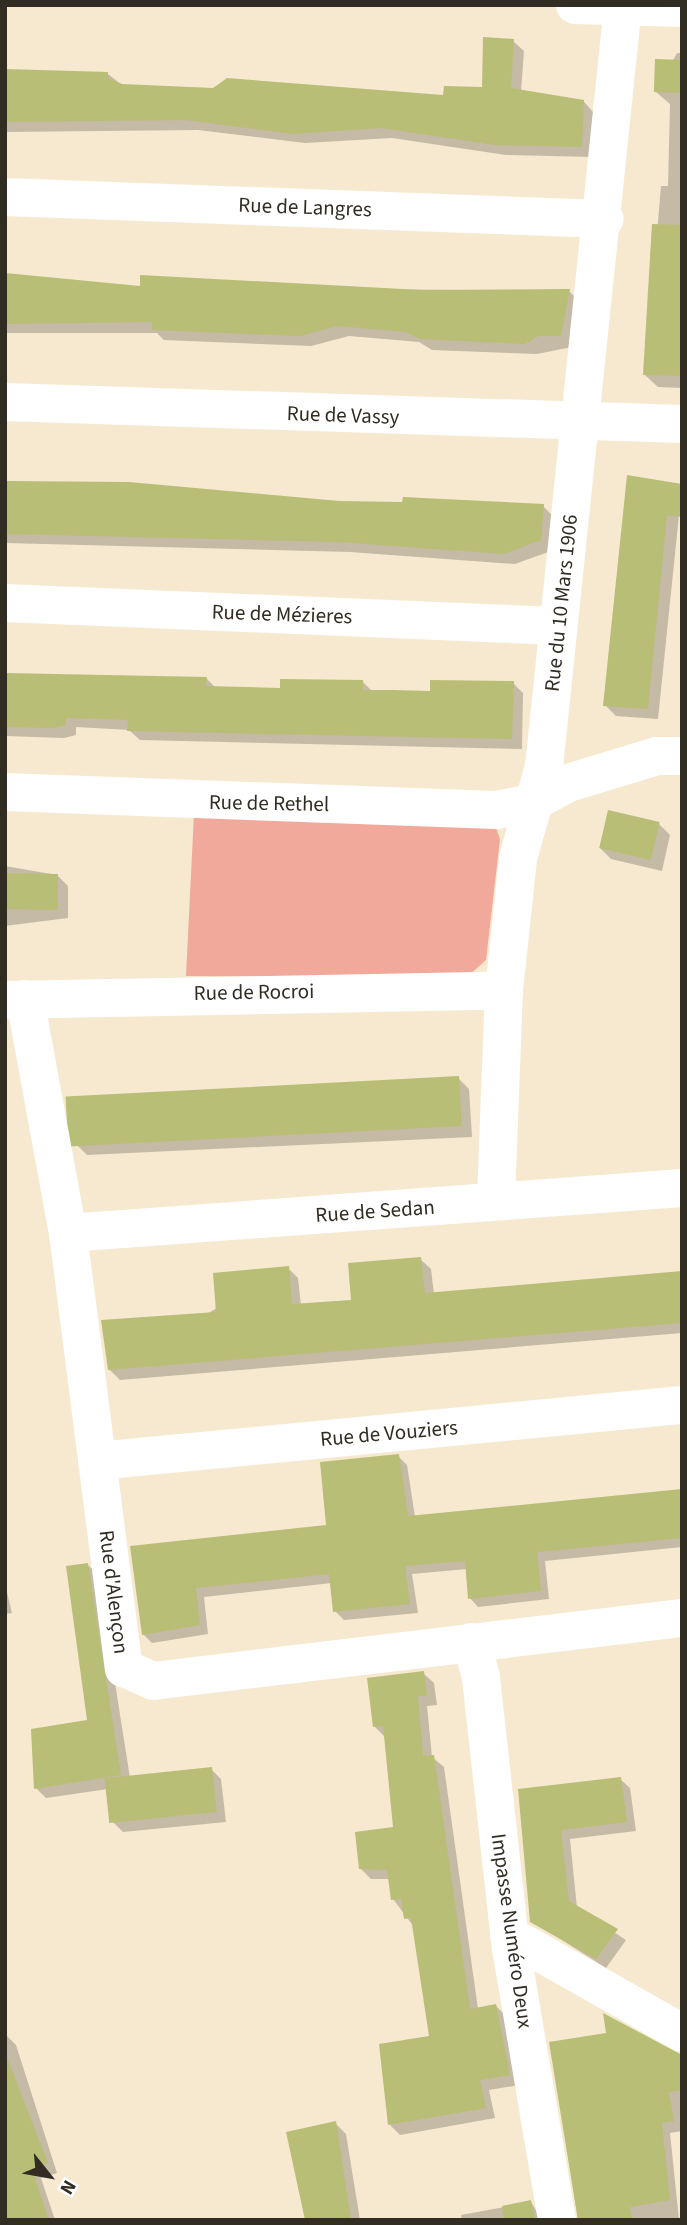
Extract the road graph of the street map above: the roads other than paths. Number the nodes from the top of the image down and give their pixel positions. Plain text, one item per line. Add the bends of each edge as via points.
1 (575, 5) edge
2 (622, 6) edge
3 (682, 8) edge
4 (5, 197) edge
5 (605, 219) junction
6 (5, 402) edge
7 (582, 423) junction
8 (682, 424) edge
9 (5, 603) edge
10 (558, 626) junction
11 (682, 756) edge
12 (5, 792) edge
13 (532, 803) junction
14 (504, 989) junction
15 (15, 1000) edge
16 (682, 1188) edge
17 (496, 1198) junction
18 (68, 1233) junction
19 (682, 1405) edge
20 (97, 1461) junction
21 (682, 1618) edge
22 (471, 1642) junction
23 (509, 1936) junction
24 (682, 2033) edge
25 (557, 2220) edge

1 - 2 street
2 - 3 street
2 - 5 street, Rue du 10 Mars 1906
4 - 5 street, Rue de Langres
5 - 7 street, Rue du 10 Mars 1906
6 - 7 street, Rue de Vassy
7 - 8 street, Rue de Vassy
7 - 10 street, Rue du 10 Mars 1906
9 - 10 street, Rue de Mézieres
10 - 13 street, Rue du 10 Mars 1906 via 544,767
11 - 13 street, Rue de Rethel via 657,756 568,783
12 - 13 street, Rue de Rethel via 496,810
13 - 14 street, Rue du 10 Mars 1906 via 518,858
14 - 15 street, Rue de Rocroi
14 - 17 street, Rue du 10 Mars 1906
15 - 18 street, Rue d'Alençon
16 - 17 street, Rue de Sedan
17 - 18 street, Rue de Sedan via 471,1205
18 - 20 street, Rue d'Alençon
19 - 20 street, Rue de Vouziers
20 - 22 street, Rue d'Alençon via 124,1668 137,1677 153,1681
21 - 22 street, Rue d'Alençon
22 - 23 street, Impasse Numéro Deux via 481,1678
23 - 24 street
23 - 25 street, Impasse Numéro Deux

